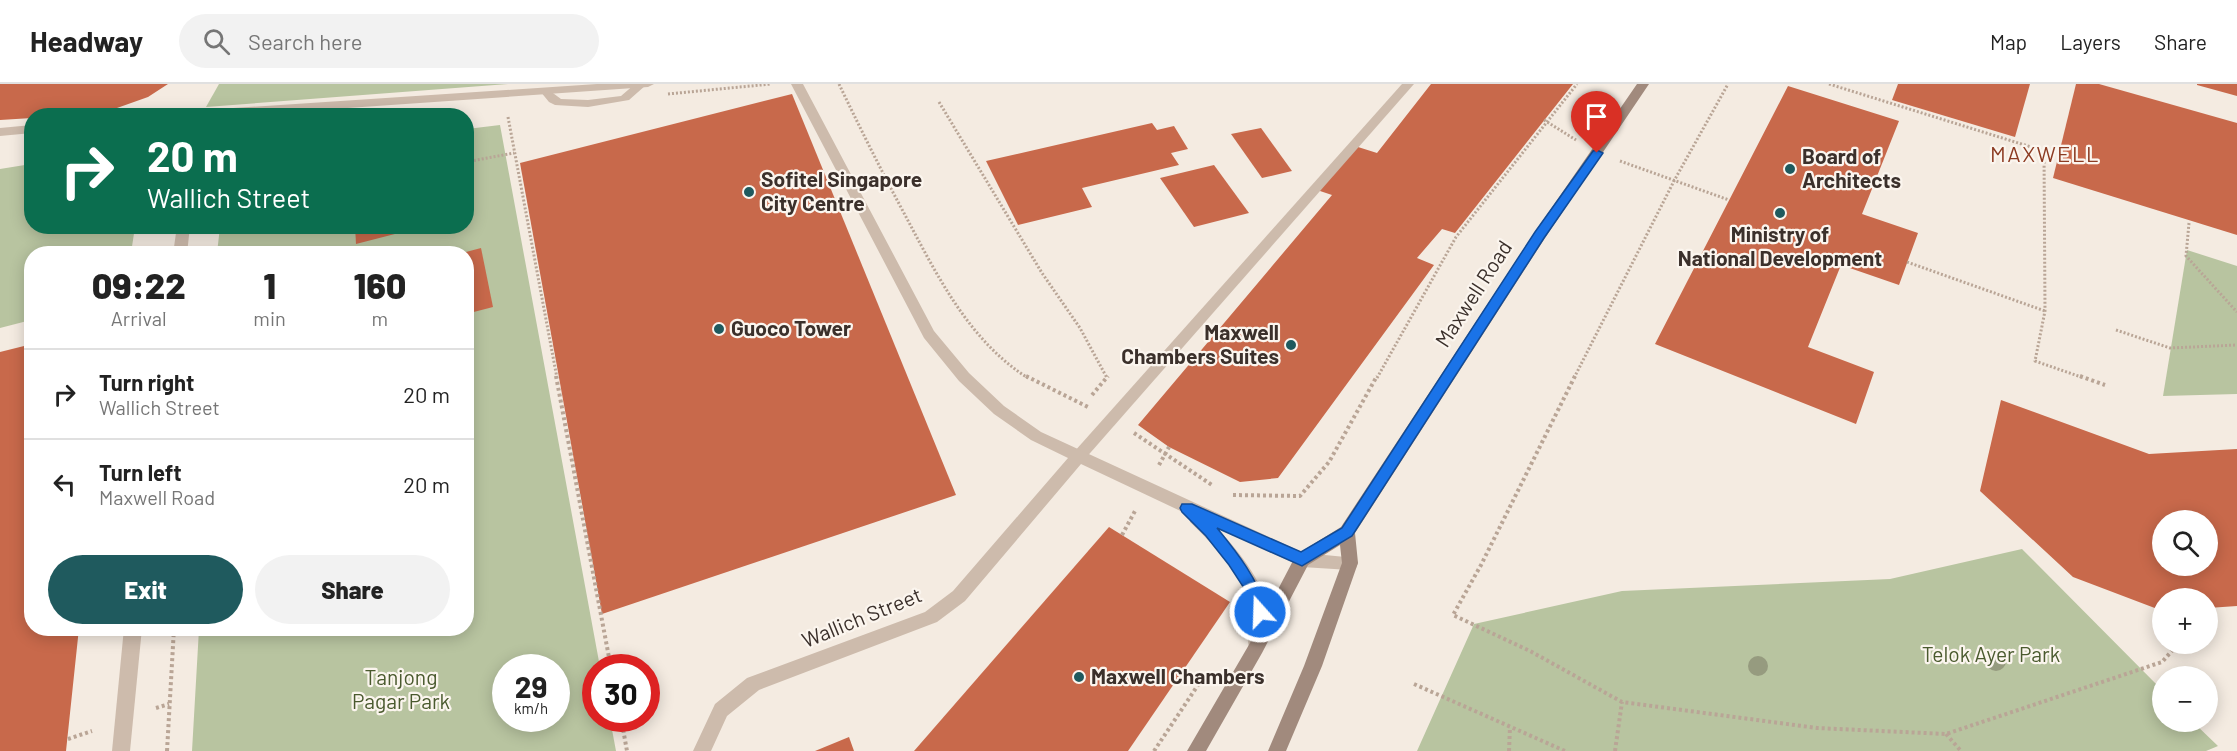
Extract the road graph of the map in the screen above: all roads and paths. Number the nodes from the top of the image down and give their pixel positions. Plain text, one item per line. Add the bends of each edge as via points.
1 (797, 84) edge
2 (839, 84) edge
3 (1408, 84) edge
4 (1577, 84) edge
5 (1643, 84) edge
6 (1728, 84) edge
7 (1829, 84) edge
8 (644, 85) edge
9 (595, 86) edge
10 (546, 91) junction
11 (504, 93) junction
12 (939, 102) dead end
13 (287, 108) edge
14 (1546, 121) junction
15 (24, 130) edge
16 (0, 132) edge
17 (514, 153) junction
18 (1597, 153) junction
19 (474, 160) edge
20 (1674, 181) junction
21 (1729, 200) dead end
22 (2189, 223) dead end
23 (1907, 262) dead end
24 (2045, 311) junction
25 (2237, 312) edge
26 (2116, 330) dead end
27 (2237, 345) edge
28 (2105, 386) dead end
29 (1092, 395) dead end
30 (1112, 418) junction
31 (1079, 456) junction
32 (1222, 490) dead end
33 (1230, 495) dead end
34 (1187, 508) junction
35 (1347, 532) junction
36 (1302, 560) junction
37 (1350, 563) junction
38 (132, 636) edge
39 (174, 636) edge
40 (1256, 648) junction
41 (608, 654) edge
42 (2169, 654) edge
43 (1200, 682) dead end
44 (1414, 684) dead end
45 (1622, 702) junction
46 (1510, 727) junction
47 (624, 732) edge
48 (1946, 734) junction
49 (121, 751) edge
50 (167, 751) edge
51 (627, 751) edge
52 (702, 751) edge
53 (1154, 751) edge
54 (1196, 751) edge
55 (1277, 751) edge
56 (1509, 751) edge
57 (1564, 751) edge
58 (1615, 751) edge
59 (1961, 751) edge

1 - 31 street via 929,334 963,377 999,410 1036,436
2 - 30 path via 915,233 974,330 1002,359 1033,381
3 - 30 street, Wallich Street
4 - 14 path
5 - 18 main road, Maxwell Road
6 - 20 path
7 - 24 path via 2044,151
8 - 9 street
8 - 10 street via 618,100 567,104 553,100
9 - 10 street
10 - 11 street
11 - 13 street
11 - 17 path
12 - 29 path via 1108,377
14 - 18 path
14 - 33 path via 1456,237 1329,462 1308,488 1300,496
15 - 16 street
17 - 19 path
17 - 41 path
18 - 20 path
18 - 35 main road, Maxwell Road
20 - 21 path
20 - 45 path via 1453,615 1530,651
22 - 25 path via 2186,256
23 - 24 path
24 - 28 path via 2035,361
26 - 27 path via 2170,348
30 - 31 street, Wallich Street
30 - 32 path
31 - 34 street
31 - 52 street, Wallich Street via 958,596 931,617 911,626 753,684 720,710
34 - 36 street
34 - 40 street via 1211,532 1251,585 1260,612
35 - 36 main road, Maxwell Road
35 - 37 main road
36 - 37 street
36 - 40 main road
37 - 55 main road via 1314,666
38 - 49 street
39 - 50 path
40 - 54 main road
42 - 48 path via 2162,662
43 - 53 path
44 - 46 path
45 - 48 path via 1817,728
45 - 58 path
46 - 56 path
46 - 57 path
47 - 51 path
48 - 59 path

